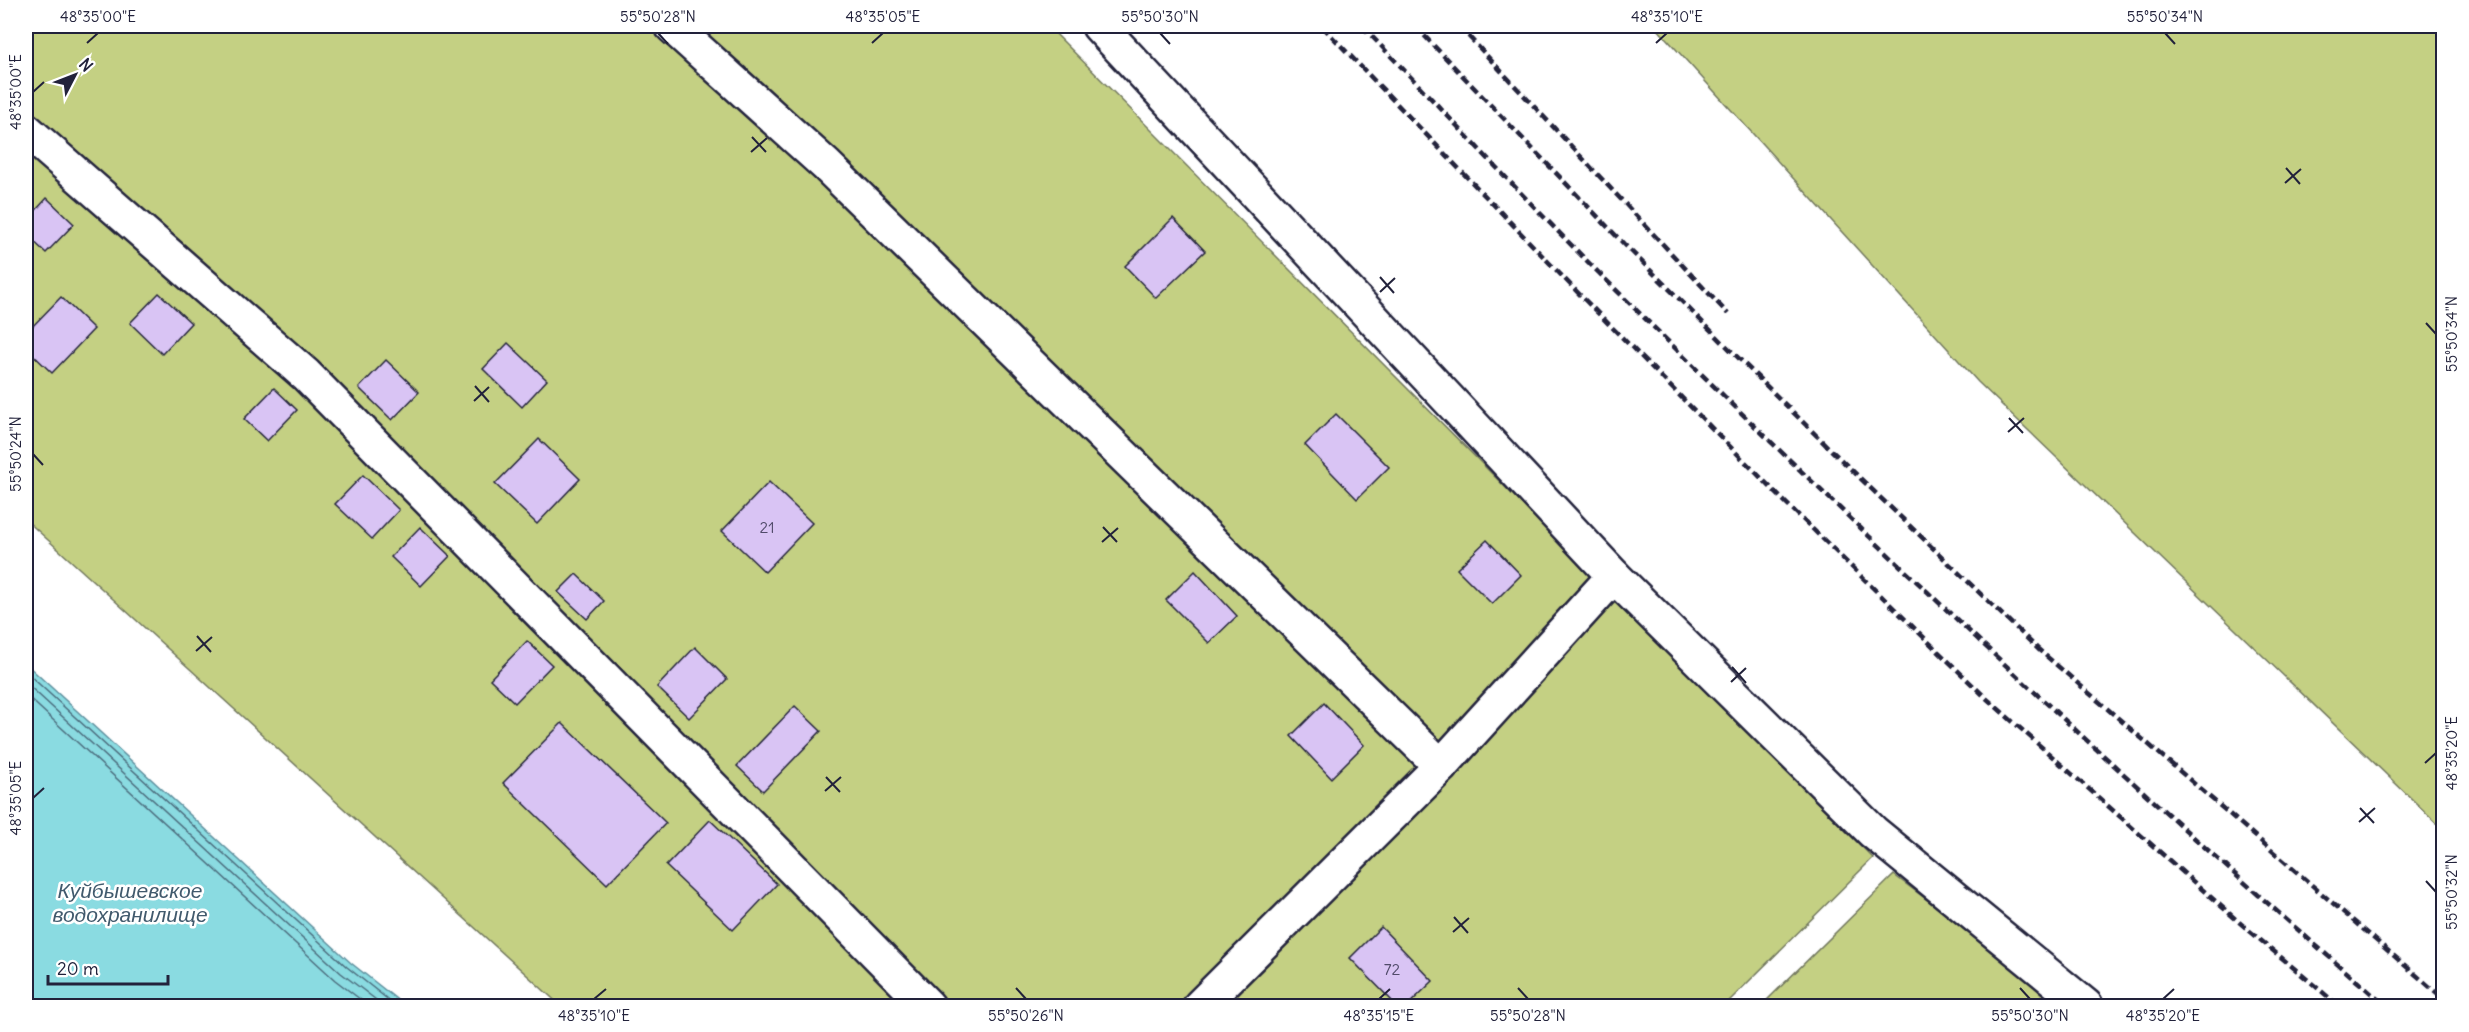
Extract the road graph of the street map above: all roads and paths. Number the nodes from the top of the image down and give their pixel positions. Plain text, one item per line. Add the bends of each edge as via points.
1 (672, 26) edge
2 (1099, 26) edge
3 (26, 130) edge
4 (1614, 576) junction
5 (1441, 766) junction
6 (928, 1006) edge
7 (1200, 1006) edge
8 (2086, 1006) edge

1 - 5 street via 826,165
2 - 4 street
3 - 6 street via 306,375
4 - 5 street
4 - 8 street via 1873,832
5 - 7 street

